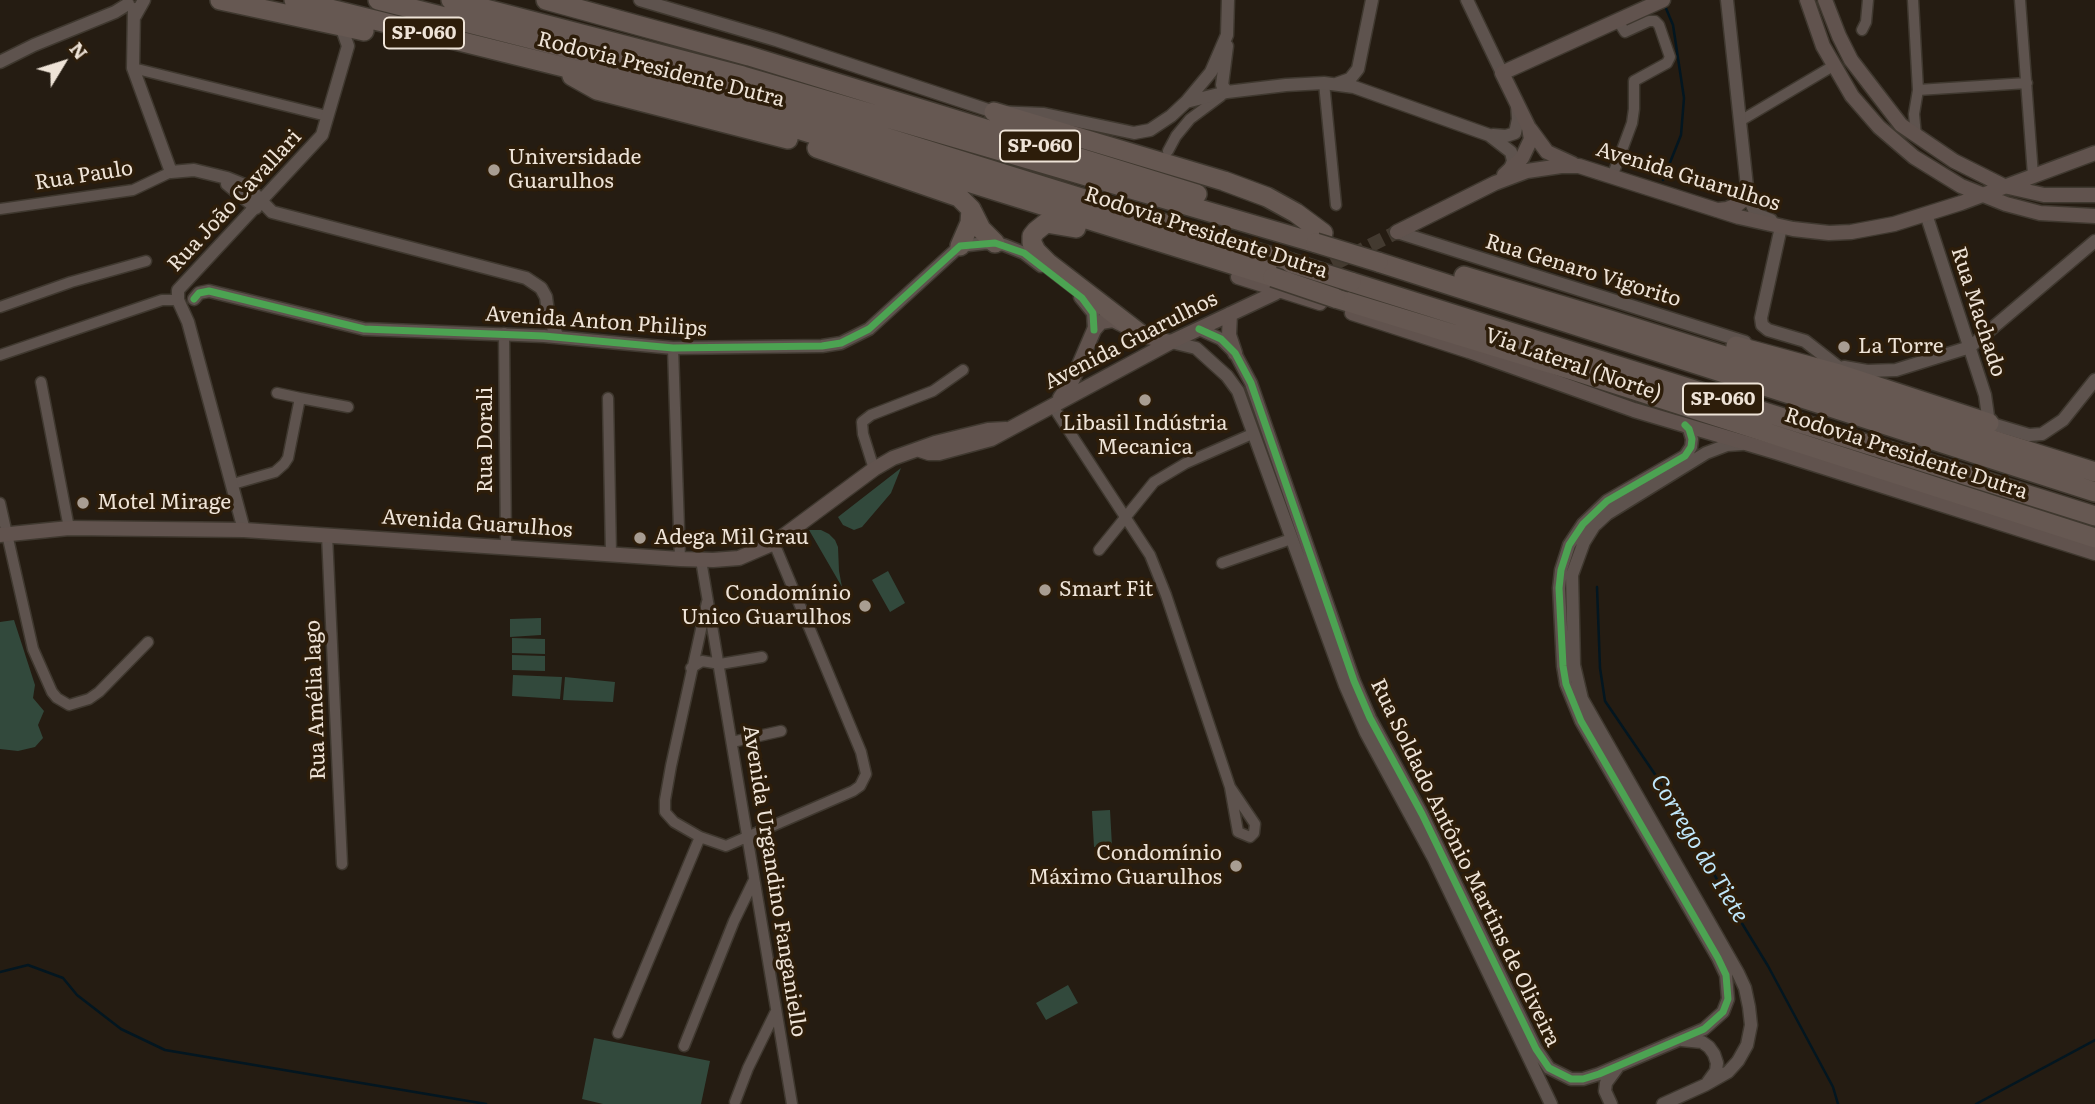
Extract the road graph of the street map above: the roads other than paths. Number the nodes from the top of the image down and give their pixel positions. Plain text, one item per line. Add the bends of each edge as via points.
1 (220, 0) edge
2 (294, 0) edge
3 (378, 0) edge
4 (451, 0) edge
5 (546, 0) edge
6 (640, 0) edge
7 (1228, 0) edge
8 (1372, 0) edge
9 (1467, 0) edge
10 (1727, 0) edge
11 (1807, 0) edge
12 (1825, 0) edge
13 (1868, 0) edge
14 (1913, 0) edge
15 (1920, 0) edge
16 (2020, 0) edge
17 (1660, 2) edge
18 (134, 6) edge
19 (1636, 6) edge
20 (1618, 21) junction
21 (341, 26) junction
22 (1862, 30) dead end
23 (1227, 35) junction
24 (530, 60) junction
25 (0, 62) edge
26 (553, 65) junction
27 (1833, 66) junction
28 (133, 68) junction
29 (1358, 69) junction
30 (1502, 73) junction
31 (2027, 83) junction
32 (1330, 84) junction
33 (1918, 90) junction
34 (1227, 92) junction
35 (1371, 94) junction
36 (1186, 102) junction
37 (1517, 104) junction
38 (994, 112) junction
39 (1914, 114) junction
40 (327, 116) junction
41 (1740, 121) junction
42 (1901, 125) junction
43 (1529, 128) junction
44 (1489, 135) junction
45 (1916, 136) junction
46 (1168, 151) dead end
47 (1939, 152) junction
48 (2095, 153) edge
49 (1914, 157) junction
50 (1579, 166) junction
51 (1509, 171) junction
52 (171, 172) junction
53 (1976, 174) junction
54 (2033, 175) junction
55 (1612, 177) junction
56 (1495, 183) junction
57 (2004, 186) junction
58 (2070, 194) junction
59 (2095, 195) edge
60 (1973, 196) junction
61 (1748, 197) junction
62 (259, 204) junction
63 (1336, 205) dead end
64 (0, 209) edge
65 (971, 209) junction
66 (1713, 210) junction
67 (1926, 214) junction
68 (2077, 216) junction
69 (2095, 216) edge
70 (1787, 228) junction
71 (1397, 232) joint
72 (1323, 237) junction
73 (2095, 241) edge
74 (995, 243) junction
75 (960, 246) junction
76 (1385, 259) junction
77 (146, 261) dead end
78 (200, 268) junction
79 (1238, 276) junction
80 (1270, 281) junction
81 (209, 291) junction
82 (179, 293) junction
83 (194, 299) junction
84 (0, 307) edge
85 (1449, 313) junction
86 (1230, 314) junction
87 (549, 319) junction
88 (1607, 319) junction
89 (188, 322) junction
90 (1199, 329) junction
91 (1094, 330) junction
92 (504, 333) junction
93 (1139, 333) junction
94 (544, 336) junction
95 (558, 337) junction
96 (1171, 342) junction
97 (1970, 347) junction
98 (673, 348) junction
99 (1235, 353) junction
100 (0, 355) edge
101 (1084, 358) junction
102 (1837, 366) junction
103 (963, 370) dead end
104 (1106, 378) junction
105 (2095, 380) edge
106 (41, 382) dead end
107 (1251, 383) junction
108 (1237, 389) junction
109 (277, 393) dead end
110 (300, 398) junction
111 (608, 398) dead end
112 (1055, 403) junction
113 (348, 407) dead end
114 (1989, 424) junction
115 (1685, 425) junction
116 (1252, 434) junction
117 (1750, 444) junction
118 (1848, 460) junction
119 (874, 469) junction
120 (2095, 472) edge
121 (233, 484) junction
122 (1288, 486) junction
123 (1273, 492) junction
124 (2095, 492) edge
125 (0, 503) edge
126 (2095, 516) edge
127 (1127, 517) junction
128 (69, 528) junction
129 (244, 530) junction
130 (3, 534) edge
131 (327, 535) junction
132 (2095, 538) edge
133 (1291, 539) junction
134 (774, 543) junction
135 (506, 547) junction
136 (1099, 550) dead end
137 (2095, 553) edge
138 (611, 554) junction
139 (680, 559) junction
140 (701, 560) junction
141 (1222, 563) dead end
142 (706, 602) junction
143 (148, 642) dead end
144 (762, 657) dead end
145 (720, 664) junction
146 (691, 668) junction
147 (781, 731) dead end
148 (732, 742) junction
149 (1230, 787) dead end
150 (700, 837) junction
151 (748, 837) junction
152 (342, 864) dead end
153 (754, 880) junction
154 (775, 1013) junction
155 (618, 1033) dead end
156 (1679, 1040) junction
157 (684, 1046) dead end
158 (1619, 1065) junction
159 (1705, 1085) junction
160 (735, 1102) dead end
161 (792, 1104) edge
162 (1550, 1104) edge
163 (1611, 1104) edge
164 (1663, 1104) edge

1 - 21 highway
2 - 24 highway, Rodovia Presidente Dutra / SP-060
3 - 85 highway, Rodovia Presidente Dutra / SP-060, bridge via 740,92
4 - 72 highway, Rodovia Presidente Dutra / SP-060
5 - 72 highway, Rodovia Presidente Dutra / SP-060 via 749,56
6 - 38 street
7 - 23 street
8 - 29 street
9 - 30 street
10 - 41 street
11 - 27 main road
12 - 42 main road via 1851,60
13 - 22 street
14 - 15 street
14 - 33 street
16 - 31 street
17 - 19 main road
18 - 25 street
18 - 28 street
19 - 20 main road
20 - 30 main road
20 - 55 street via 1625,32 1655,21 1670,57 1634,81 1632,123
21 - 24 highway via 496,62
21 - 40 street, Rua João Cavallari via 348,46
23 - 34 street via 1222,85
23 - 36 street via 1211,72
24 - 26 highway, Rodovia Presidente Dutra / SP-060
26 - 65 highway via 597,90 791,139 951,193
26 - 80 highway, Rodovia Presidente Dutra / SP-060 via 733,109
27 - 41 street
27 - 49 main road via 1864,111
28 - 40 street
28 - 52 street
29 - 32 street via 1350,79
29 - 35 street
30 - 37 main road
31 - 33 street
31 - 54 street
32 - 34 street
32 - 35 street
32 - 63 street
33 - 39 street
34 - 36 street
34 - 46 street via 1191,119
35 - 44 street
36 - 38 street via 1150,130 1134,133 1044,114
37 - 43 main road
37 - 44 street via 1515,133
38 - 72 highway via 1267,197
39 - 42 street
39 - 45 street
40 - 62 street, Rua João Cavallari via 320,138
41 - 61 street
42 - 45 main road
43 - 50 main road via 1547,152
43 - 51 main road via 1527,151
44 - 51 street via 1511,152
45 - 47 main road
47 - 49 main road via 1929,159
47 - 53 main road
48 - 54 main road, Avenida Guarulhos
49 - 60 main road
50 - 55 main road, Avenida Guarulhos
50 - 56 main road, Avenida Guarulhos via 1536,169
51 - 56 main road
52 - 62 street via 194,170 214,176
52 - 64 street, Rua Paulo via 133,190
53 - 57 main road
53 - 60 main road
54 - 57 main road, Avenida Guarulhos
55 - 66 main road, Avenida Guarulhos
56 - 71 main road, Avenida Guarulhos
57 - 58 main road via 2044,195
57 - 60 main road, Avenida Guarulhos
58 - 59 main road
58 - 68 main road via 2064,204
60 - 67 main road, Avenida Guarulhos
60 - 68 main road
61 - 66 main road via 1727,209
61 - 70 street via 1756,214
62 - 78 street, Rua João Cavallari
62 - 87 street via 272,212 526,278 546,297
65 - 74 highway
65 - 75 highway
66 - 70 main road, Avenida Guarulhos
67 - 70 main road, Avenida Guarulhos via 1851,232
67 - 97 street, Rua Machado
68 - 69 main road
70 - 102 street via 1762,325 1812,345
71 - 102 street, Rua Genaro Vigorito via 1758,346
72 - 76 highway, Rodovia Presidente Dutra / SP-060, bridge
73 - 97 street
74 - 75 street
74 - 91 street via 1024,253 1082,298 1093,313
75 - 98 street, Avenida Anton Philips via 869,330 841,343
76 - 88 highway, Rodovia Presidente Dutra / SP-060
76 - 124 highway, Rodovia Presidente Dutra / SP-060
77 - 84 street
78 - 81 street via 199,281
78 - 82 street, Rua João Cavallari
79 - 80 highway
79 - 93 highway via 1054,222 1042,225 1032,236 1042,257
79 - 115 main road, Via Lateral (Norte)
80 - 86 main road, Avenida Guarulhos
80 - 118 highway, Rodovia Presidente Dutra / SP-060, bridge via 1574,371
81 - 83 street
81 - 92 street, Avenida Anton Philips via 365,329
82 - 83 street via 189,292
82 - 89 street, Rua João Cavallari
82 - 100 street
83 - 89 street, Rua João Cavallari
85 - 118 highway via 1455,320 1818,440
85 - 126 highway, Rodovia Presidente Dutra / SP-060
86 - 90 main road, Avenida Guarulhos
86 - 99 main road via 1229,335
87 - 94 street
87 - 95 street
88 - 114 highway via 1651,323 1839,374
88 - 120 highway, Rodovia Presidente Dutra / SP-060
89 - 121 street, Rua João Cavallari
90 - 96 main road, Avenida Guarulhos
90 - 99 street, Rua Soldado Antônio Martins de Oliveira
91 - 93 main road via 1101,322 1113,320
91 - 101 main road
92 - 94 street, Avenida Anton Philips
92 - 135 street, Rua Dorali
93 - 96 main road
94 - 95 street, Avenida Anton Philips
95 - 98 street, Avenida Anton Philips
96 - 104 main road, Avenida Guarulhos
96 - 108 street, Rua Soldado Antônio Martins de Oliveira via 1196,348
97 - 102 street, Rua Genaro Vigorito via 1896,370 1867,372
97 - 114 street, Rua Machado
98 - 139 street
99 - 107 street, Rua Soldado Antônio Martins de Oliveira
101 - 104 main road via 1094,375
101 - 112 main road
103 - 119 street via 927,394 862,422
104 - 112 main road, Avenida Guarulhos
105 - 114 street via 2063,421 2042,434
106 - 128 street
107 - 108 street
107 - 122 street, Rua Soldado Antônio Martins de Oliveira
108 - 116 street, Rua Soldado Antônio Martins de Oliveira
109 - 110 street
110 - 113 street
110 - 121 street via 284,464 275,472
111 - 138 street
112 - 119 main road, Avenida Guarulhos via 1006,429 935,443
112 - 127 street
115 - 117 main road, Via Lateral (Norte)
115 - 156 street, Rua Soldado Antônio Martins de Oliveira via 1692,439 1685,456 1607,501 1583,523 1566,554 1559,588 1563,667 1573,704 1726,975 1723,1012 1704,1029
116 - 123 street, Rua Soldado Antônio Martins de Oliveira
116 - 127 street via 1154,482
117 - 137 main road, Via Lateral (Norte)
117 - 159 street via 1727,445 1706,453 1607,514 1579,551 1571,583 1574,666 1583,699 1745,988 1751,1025 1747,1045 1728,1072
118 - 132 highway, Rodovia Presidente Dutra / SP-060
119 - 134 main road, Avenida Guarulhos
121 - 129 street, Rua João Cavallari
122 - 123 street
122 - 158 street, Rua Soldado Antônio Martins de Oliveira via 1370,718 1542,1059 1571,1079
123 - 133 street, Rua Soldado Antônio Martins de Oliveira
125 - 130 street
127 - 136 street
127 - 149 street via 1159,575
128 - 129 main road, Avenida Guarulhos
128 - 130 main road, Avenida Guarulhos
129 - 131 main road, Avenida Guarulhos
130 - 143 street via 33,649 52,692 62,702 78,703 99,692
131 - 135 main road, Avenida Guarulhos
131 - 152 street, Rua Amélia lago
133 - 141 street
133 - 162 street, Rua Soldado Antônio Martins de Oliveira via 1366,733 1434,859
134 - 140 main road, Avenida Guarulhos via 739,558
134 - 151 street via 866,774 853,791
135 - 138 main road, Avenida Guarulhos
138 - 139 main road, Avenida Guarulhos
139 - 140 main road, Avenida Guarulhos
140 - 142 street, Avenida Urgandino Fanganiello
142 - 145 street, Avenida Urgandino Fanganiello
142 - 146 street
144 - 145 street
145 - 146 street via 702,660
145 - 148 street, Avenida Urgandino Fanganiello
146 - 150 street via 665,812
147 - 148 street
148 - 151 street, Avenida Urgandino Fanganiello
150 - 151 street via 726,846
150 - 155 street
151 - 153 street, Avenida Urgandino Fanganiello
153 - 154 street, Avenida Urgandino Fanganiello
153 - 157 street
154 - 160 street
154 - 161 street, Avenida Urgandino Fanganiello
156 - 158 street, Rua Soldado Antônio Martins de Oliveira
156 - 159 street via 1702,1042 1714,1055 1716,1071
158 - 163 street via 1606,1083
159 - 164 street

